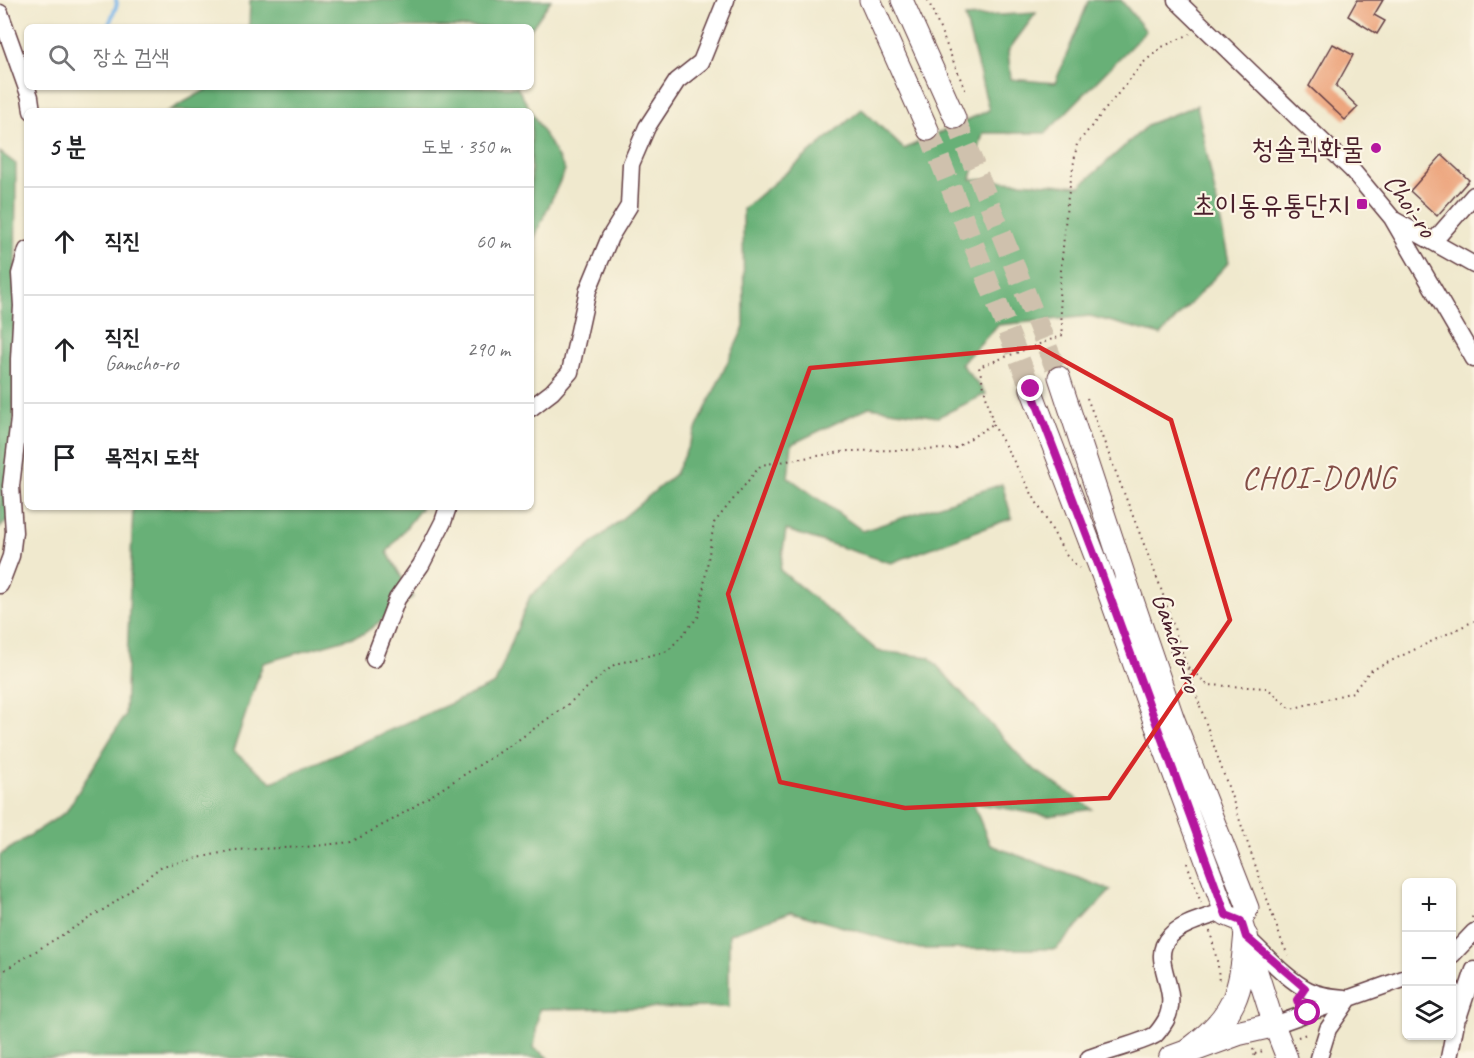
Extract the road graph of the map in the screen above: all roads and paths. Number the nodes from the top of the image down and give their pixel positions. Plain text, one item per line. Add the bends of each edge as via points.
1 (726, 0) edge
2 (870, 0) edge
3 (902, 0) edge
4 (928, 0) edge
5 (1176, 0) edge
6 (0, 13) edge
7 (1197, 21) junction
8 (24, 80) edge
9 (28, 90) edge
10 (966, 92) dead end
11 (32, 108) edge
12 (955, 118) tunnel mouth
13 (928, 130) tunnel mouth
14 (1474, 195) edge
15 (1392, 218) junction
16 (1433, 242) junction
17 (24, 260) edge
18 (1474, 265) edge
19 (1474, 359) edge
20 (1059, 377) tunnel mouth
21 (1031, 389) tunnel mouth
22 (1087, 398) dead end
23 (534, 406) edge
24 (993, 424) junction
25 (447, 510) edge
26 (1092, 572) junction
27 (0, 585) edge
28 (1474, 621) edge
29 (1163, 645) dead end
30 (374, 659) dead end
31 (1164, 720) junction
32 (1187, 863) dead end
33 (1229, 922) junction
34 (1474, 932) edge
35 (1456, 952) edge
36 (1290, 959) dead end
37 (1474, 970) edge
38 (0, 971) edge
39 (1402, 980) edge
40 (1219, 983) dead end
41 (1349, 998) junction
42 (1456, 1004) edge
43 (1303, 1015) junction
44 (1456, 1022) joint
45 (1274, 1025) junction
46 (1324, 1038) junction
47 (1452, 1040) edge
48 (1187, 1056) edge
49 (1089, 1058) edge
50 (1287, 1058) edge
51 (1319, 1058) edge
52 (1449, 1058) edge

1 - 23 street via 701,62 677,81 647,127 631,164 629,206 610,237 588,290 570,372
2 - 13 main road
3 - 12 main road
4 - 10 path
5 - 7 street, Choi-ro
6 - 8 street
7 - 15 street, Choi-ro via 1352,170
7 - 24 path via 1190,34 1162,47 1143,63 1077,144 1059,292 1063,335 979,367
9 - 11 street
14 - 16 street
15 - 16 street
15 - 19 street, Choi-ro
16 - 18 street
17 - 27 street via 20,274 19,419 11,486 14,532 11,556
20 - 31 main road, Gamcho-ro, bridge via 1125,577
21 - 26 main road, Gamcho-ro
22 - 36 path, bridge via 1159,583
24 - 26 path via 1066,555
24 - 38 path via 954,449 848,451 760,465 714,523 699,616 668,651 615,664 567,705 510,745 351,842 234,850 162,866 111,905
25 - 30 street via 421,565 397,599
26 - 31 main road, Gamcho-ro, bridge
28 - 29 path via 1370,671 1353,692 1291,709 1267,688 1208,686
31 - 33 main road, Gamcho-ro via 1248,908
32 - 33 path
33 - 40 path via 1218,965
33 - 41 street via 1308,990
33 - 45 main road, Gamcho-ro
33 - 48 highway via 1244,963 1232,1005 1210,1035
33 - 49 street via 1182,928 1170,936 1161,958 1172,999 1163,1026 1154,1035
34 - 35 street
37 - 44 street
39 - 41 street
41 - 43 street
41 - 46 street
42 - 44 street
43 - 45 street
43 - 46 path via 1309,1033
45 - 48 highway via 1239,1044
45 - 50 main road, Gamcho-ro
46 - 51 street
47 - 52 street

